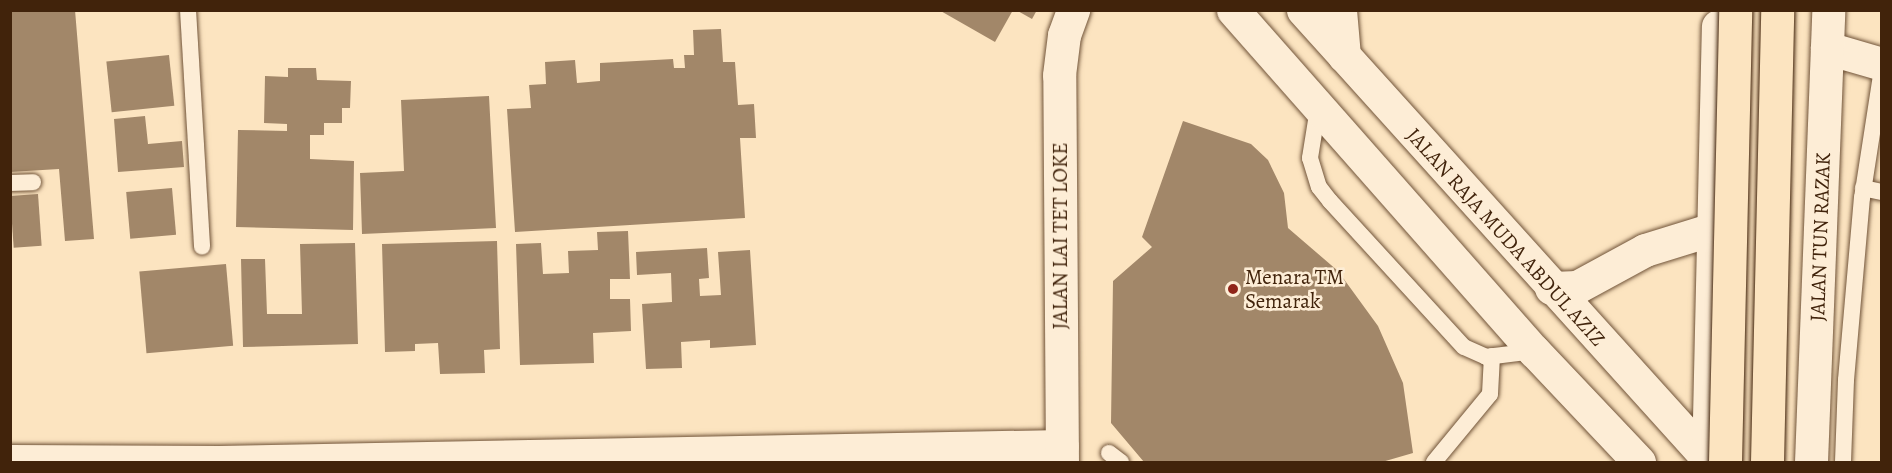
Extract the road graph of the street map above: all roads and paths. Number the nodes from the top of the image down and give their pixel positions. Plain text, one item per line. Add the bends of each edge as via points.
1 (188, 10) edge
2 (1073, 10) edge
3 (1233, 10) edge
4 (1303, 10) edge
5 (1340, 10) edge
6 (1777, 10) edge
7 (1828, 10) edge
8 (1723, 11) edge
9 (1827, 48) junction
10 (1344, 56) junction
11 (1881, 64) edge
12 (1881, 69) edge
13 (1318, 108) junction
14 (33, 182) dead end
15 (10, 183) edge
16 (1863, 188) junction
17 (1881, 192) edge
18 (1713, 229) junction
19 (202, 248) dead end
20 (1551, 288) junction
21 (1534, 351) junction
22 (1492, 356) junction
23 (1601, 422) junction
24 (1062, 454) edge
25 (10, 461) edge
26 (219, 462) edge
27 (1434, 462) edge
28 (1621, 462) edge
29 (1639, 462) edge
30 (1713, 462) edge
31 (1767, 462) edge
32 (1811, 462) edge
33 (1843, 462) edge

1 - 19 lane
2 - 24 main road, JALAN LAI TET LOKE via 1064,35 1059,75
3 - 13 main road
4 - 10 main road, JALAN RAJA MUDA ABDUL AZIZ
5 - 10 main road
6 - 31 main road, bridge
7 - 9 main road, JALAN TUN RAZAK
8 - 18 main road
8 - 30 main road, bridge
9 - 11 main road
9 - 32 main road, JALAN TUN RAZAK
10 - 20 main road, JALAN RAJA MUDA ABDUL AZIZ
12 - 16 lane
13 - 21 main road
13 - 22 lane via 1310,158 1319,187 1464,347 1475,354
14 - 15 lane
16 - 17 lane
16 - 33 lane via 1845,380
18 - 20 main road via 1645,250 1577,287
18 - 30 main road
20 - 30 main road, JALAN RAJA MUDA ABDUL AZIZ
21 - 22 lane
21 - 23 main road
22 - 27 lane via 1490,394
23 - 28 main road
23 - 29 main road
24 - 26 main road
25 - 26 main road

